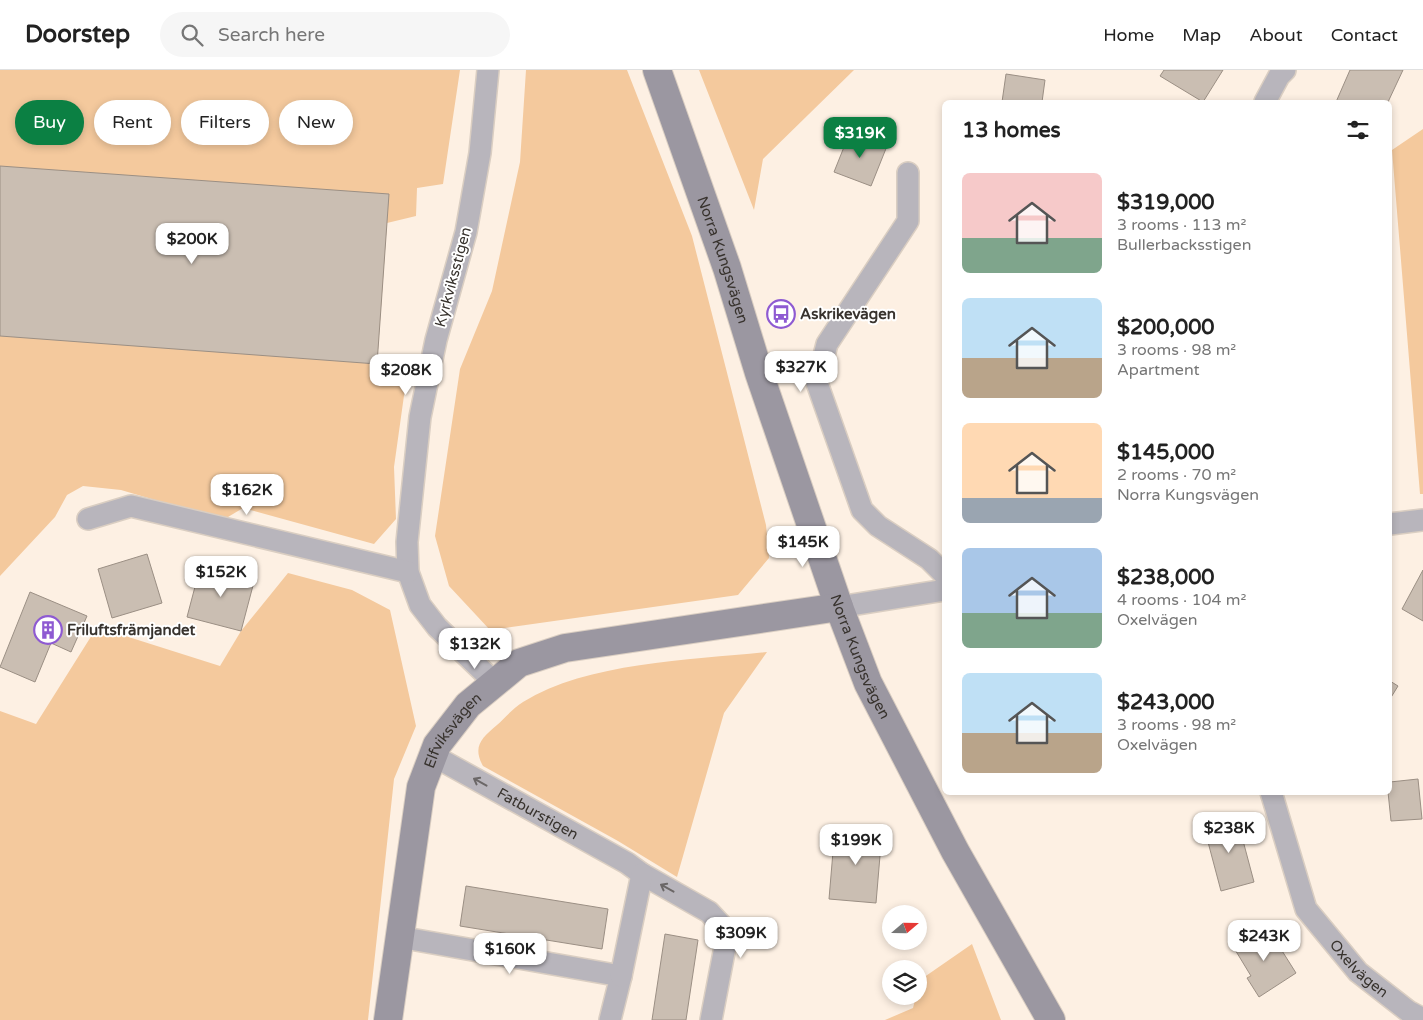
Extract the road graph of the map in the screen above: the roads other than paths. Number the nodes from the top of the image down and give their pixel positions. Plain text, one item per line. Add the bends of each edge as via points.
1 (488, 70) edge
2 (657, 70) edge
3 (1285, 70) edge
4 (1266, 100) edge
5 (908, 173) dead end
6 (88, 519) dead end
7 (1423, 520) edge
8 (1392, 524) edge
9 (408, 572) junction
10 (942, 572) edge
11 (942, 590) edge
12 (839, 607) junction
13 (494, 682) junction
14 (432, 755) junction
15 (1272, 795) edge
16 (642, 874) junction
17 (399, 937) junction
18 (621, 976) junction
19 (1423, 1019) edge
20 (388, 1020) edge
21 (610, 1020) edge
22 (711, 1020) edge
23 (1051, 1020) edge

1 - 9 street, Kyrkviksstigen via 480,153 466,232 436,340 420,417 407,542
2 - 12 main road, Norra Kungsvägen via 727,268 759,373
3 - 4 street
5 - 10 street via 908,221 827,344 817,383 862,510 878,526 929,559
6 - 9 street via 131,506
7 - 8 street
9 - 13 street, Kyrkviksstigen via 420,605 437,627
11 - 12 street
12 - 13 main road, Elfviksvägen via 565,648 519,663
12 - 23 main road, Norra Kungsvägen via 868,683 955,851
13 - 14 main road, Elfviksvägen via 468,705
16 -> 14 street, Fatburstigen
14 - 17 main road, Elfviksvägen via 421,787
15 - 19 street, Oxelvägen via 1306,909 1358,972
16 - 18 street
22 -> 16 street, Fatburstigen via 725,947 722,926 710,912
17 - 18 street
17 - 20 main road, Elfviksvägen
18 - 21 street

